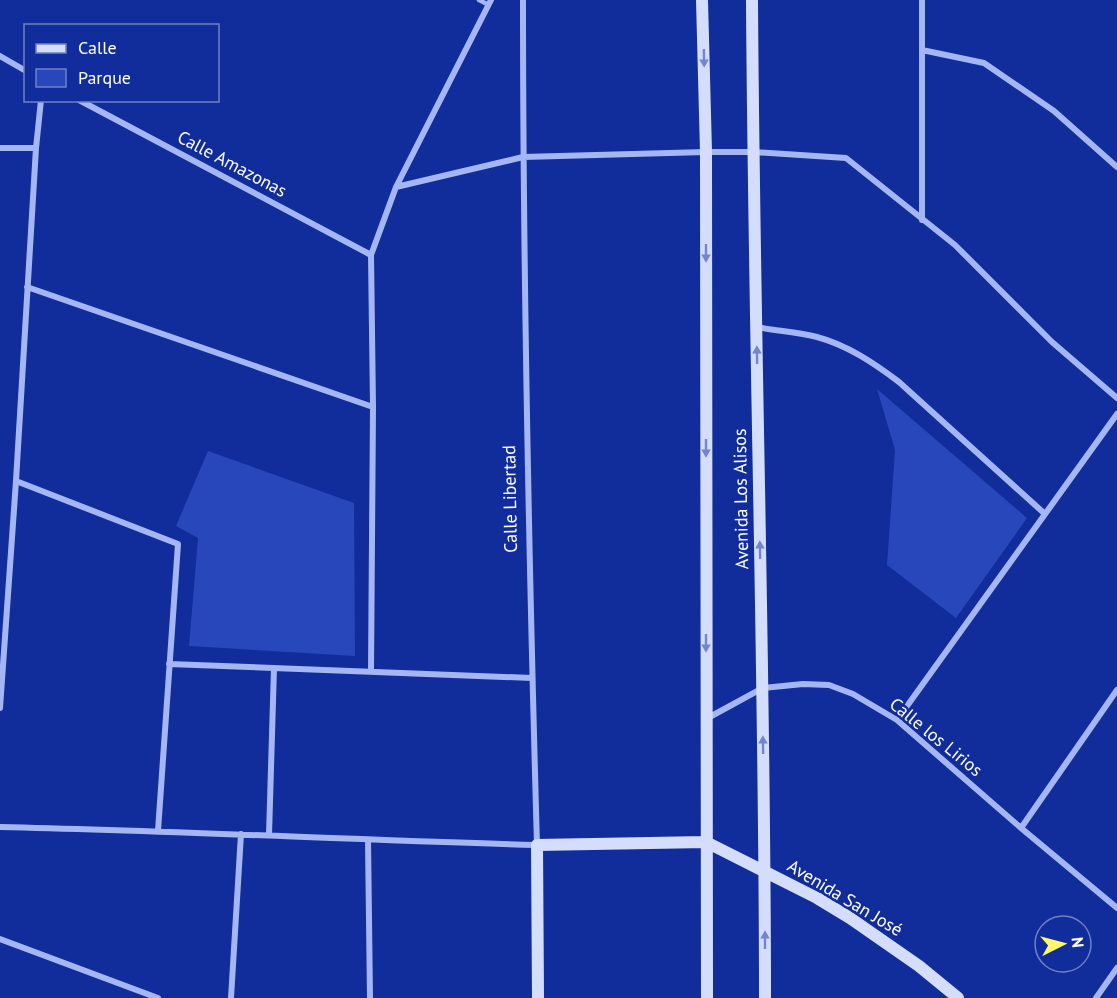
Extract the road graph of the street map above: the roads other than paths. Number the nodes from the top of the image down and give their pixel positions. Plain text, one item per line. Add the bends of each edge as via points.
1 (479, 0) edge
2 (523, 0) edge
3 (702, 0) edge
4 (752, 0) edge
5 (922, 0) edge
6 (490, 2) edge
7 (922, 50) junction
8 (0, 57) edge
9 (24, 70) edge
10 (41, 102) edge
11 (83, 102) edge
12 (0, 147) edge
13 (36, 148) junction
14 (706, 152) junction
15 (753, 152) junction
16 (523, 157) junction
17 (1117, 167) edge
18 (396, 187) junction
19 (922, 220) junction
20 (371, 255) junction
21 (27, 287) junction
22 (756, 327) junction
23 (1117, 398) edge
24 (373, 407) junction
25 (1117, 414) edge
26 (16, 481) junction
27 (1044, 514) junction
28 (169, 664) junction
29 (274, 668) junction
30 (371, 672) junction
31 (532, 678) junction
32 (763, 687) junction
33 (1117, 690) edge
34 (0, 708) edge
35 (706, 719) junction
36 (897, 720) junction
37 (0, 827) edge
38 (1021, 828) junction
39 (158, 831) junction
40 (241, 834) junction
41 (269, 835) junction
42 (368, 840) junction
43 (706, 842) junction
44 (537, 845) junction
45 (765, 872) junction
46 (1117, 908) edge
47 (0, 939) edge
48 (1117, 968) edge
49 (158, 998) edge
50 (231, 998) edge
51 (370, 998) edge
52 (538, 998) edge
53 (707, 998) edge
54 (765, 998) edge
55 (958, 998) edge
56 (1096, 998) edge

1 - 6 lane
2 - 16 street, Calle Libertad
3 -> 14 street, Avenida Los Alisos
4 - 15 street, Avenida Los Alisos
5 - 7 street
6 - 18 street
7 - 17 street via 984,63 1054,111
7 - 19 street
8 - 9 street
10 - 13 street
11 - 20 street, Calle Amazonas
12 - 13 street
13 - 21 street
14 - 15 street
14 - 16 street
14 -> 35 street, Avenida Los Alisos
15 - 19 street via 846,158
15 - 22 street, Avenida Los Alisos
16 - 18 street
16 - 31 street, Calle Libertad
18 - 20 street
19 - 23 street via 955,245 1052,342
20 - 24 street
21 - 24 street
21 - 26 street
22 - 27 street via 817,337 850,349 877,365
32 -> 22 street, Avenida Los Alisos
24 - 30 street
25 - 27 street
26 - 28 street via 178,544
26 - 34 street
27 - 36 street
28 - 29 street
28 - 39 street
29 - 30 street
29 - 41 street
30 - 31 street
31 - 44 street, Calle Libertad
32 - 35 street, Calle los Lirios
32 - 36 street, Calle los Lirios via 830,685
45 -> 32 street, Avenida Los Alisos
33 - 38 street
35 - 43 street, Avenida Los Alisos
36 - 38 street, Calle los Lirios
37 - 39 street
38 - 46 street, Calle los Lirios
39 - 40 street
40 - 41 street
40 - 50 street
41 - 42 street
42 - 44 street
42 - 51 street
43 - 44 street
43 - 45 street, Avenida San José
43 - 53 street, Avenida Los Alisos
44 - 52 street, Calle Libertad
54 -> 45 street, Avenida Los Alisos
45 - 55 street, Avenida San José via 850,918
47 - 49 street
48 - 56 street

